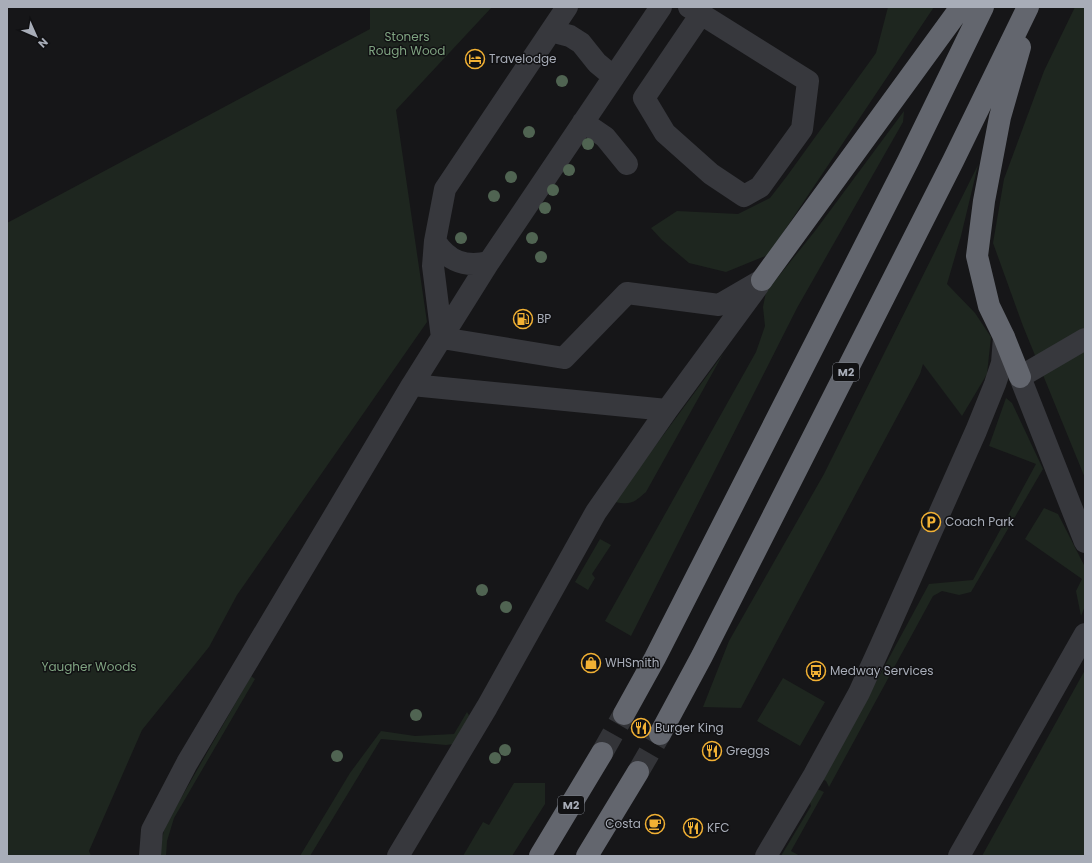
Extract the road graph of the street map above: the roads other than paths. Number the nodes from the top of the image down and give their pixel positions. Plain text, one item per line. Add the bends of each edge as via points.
1 (566, 7) edge
2 (661, 7) edge
3 (961, 7) edge
4 (983, 7) edge
5 (1028, 7) edge
6 (1031, 7) edge
7 (695, 11) edge
8 (550, 31) junction
9 (614, 77) junction
10 (583, 122) junction
11 (627, 164) dead end
12 (435, 241) junction
13 (489, 262) junction
14 (762, 280) junction
15 (1004, 336) junction
16 (442, 338) junction
17 (1085, 339) edge
18 (1020, 377) junction
19 (412, 386) junction
20 (667, 410) junction
21 (1085, 542) edge
22 (1085, 634) edge
23 (624, 714) tunnel mouth
24 (660, 734) tunnel mouth
25 (602, 753) tunnel mouth
26 (638, 772) tunnel mouth
27 (150, 856) edge
28 (398, 856) edge
29 (540, 856) edge
30 (588, 856) edge
31 (766, 856) edge
32 (959, 856) edge

1 - 8 lane
2 - 9 lane
3 - 14 highway
4 - 23 highway via 886,204
5 - 24 highway, M2 via 953,161 706,649
6 - 15 highway via 1000,117 976,256 989,306
7 - 7 lane via 644,98 665,133 711,174 744,196 760,187 802,129 808,81
8 - 9 lane via 570,36 581,43 597,63
8 - 12 lane via 445,189
9 - 10 lane
10 - 11 lane via 605,137
10 - 13 lane
12 - 13 lane via 455,260 472,265
12 - 16 lane via 433,266
13 - 16 lane
14 - 16 lane via 719,305 627,293 564,358
14 - 20 lane
15 - 18 highway
15 - 31 lane via 1002,363 995,384 859,693
16 - 19 lane
17 - 18 lane
18 - 21 lane
19 - 20 lane
19 - 27 lane via 187,763 152,830
20 - 28 lane via 596,512 481,716
22 - 32 lane
25 - 29 highway, M2
26 - 30 highway

